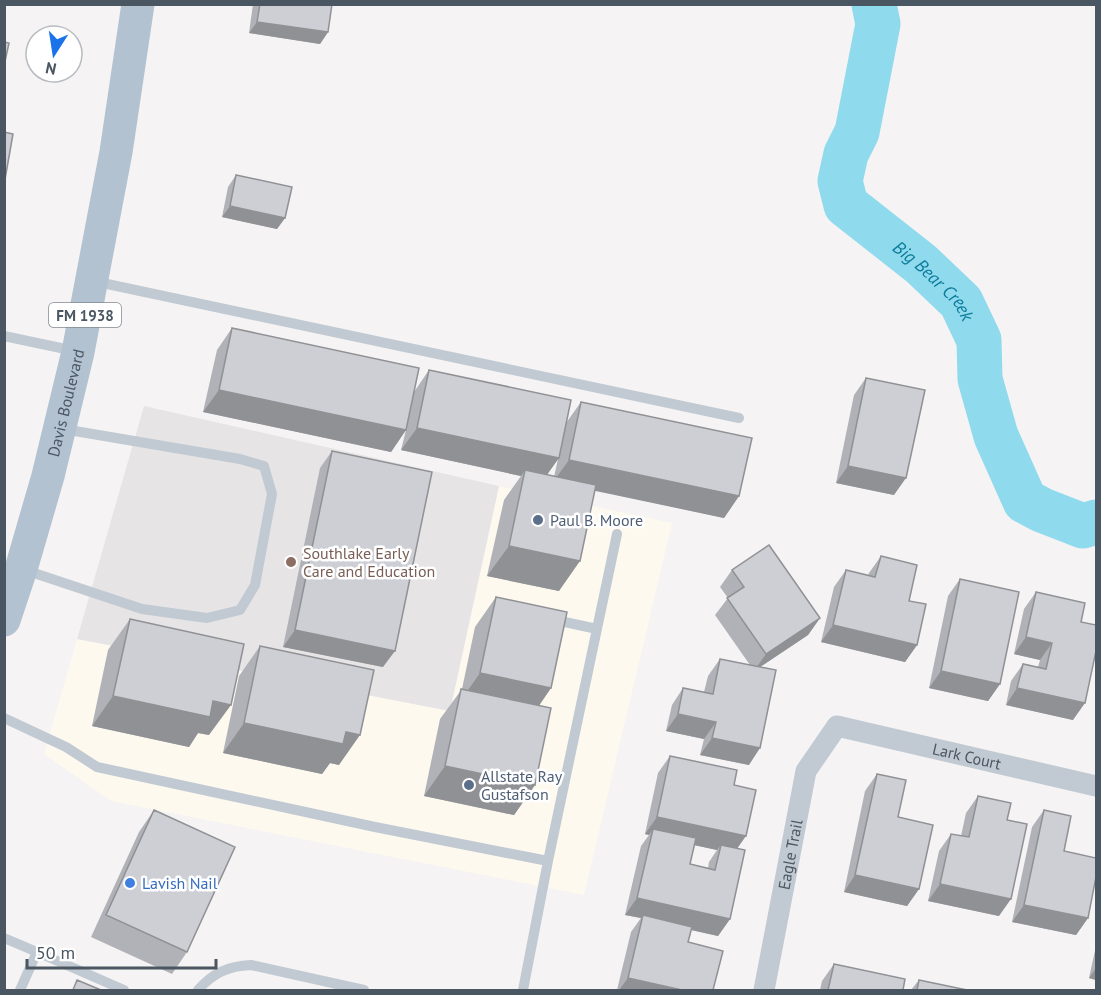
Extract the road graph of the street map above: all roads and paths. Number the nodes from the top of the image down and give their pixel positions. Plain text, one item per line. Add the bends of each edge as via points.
1 (138, 4) edge
2 (91, 280) junction
3 (4, 336) edge
4 (78, 352) junction
5 (739, 418) dead end
6 (59, 428) junction
7 (617, 534) dead end
8 (21, 569) junction
9 (542, 617) edge
10 (4, 620) edge
11 (597, 628) junction
12 (4, 718) edge
13 (837, 726) joint
14 (1096, 786) edge
15 (548, 861) junction
16 (4, 938) edge
17 (37, 951) junction
18 (20, 990) edge
19 (124, 990) edge
20 (198, 990) edge
21 (364, 990) edge
22 (523, 990) edge
23 (764, 990) edge

1 - 2 main road, Davis Boulevard / FM 1938 via 116,152
2 - 4 main road, Davis Boulevard / FM 1938
2 - 5 lane
3 - 4 lane
4 - 6 main road, Davis Boulevard / FM 1938
6 - 8 main road, Davis Boulevard / FM 1938
6 - 8 lane via 264,466 272,494 255,585 240,610 207,618 142,609
7 - 11 lane
8 - 10 main road, Davis Boulevard / FM 1938
9 - 11 lane
11 - 15 lane
12 - 15 lane via 66,747 97,767
13 - 14 street, Lark Court
13 - 23 street, Eagle Trail via 806,771
15 - 22 lane
16 - 17 lane
17 - 18 lane
17 - 19 lane
20 - 21 lane via 223,969 251,965

